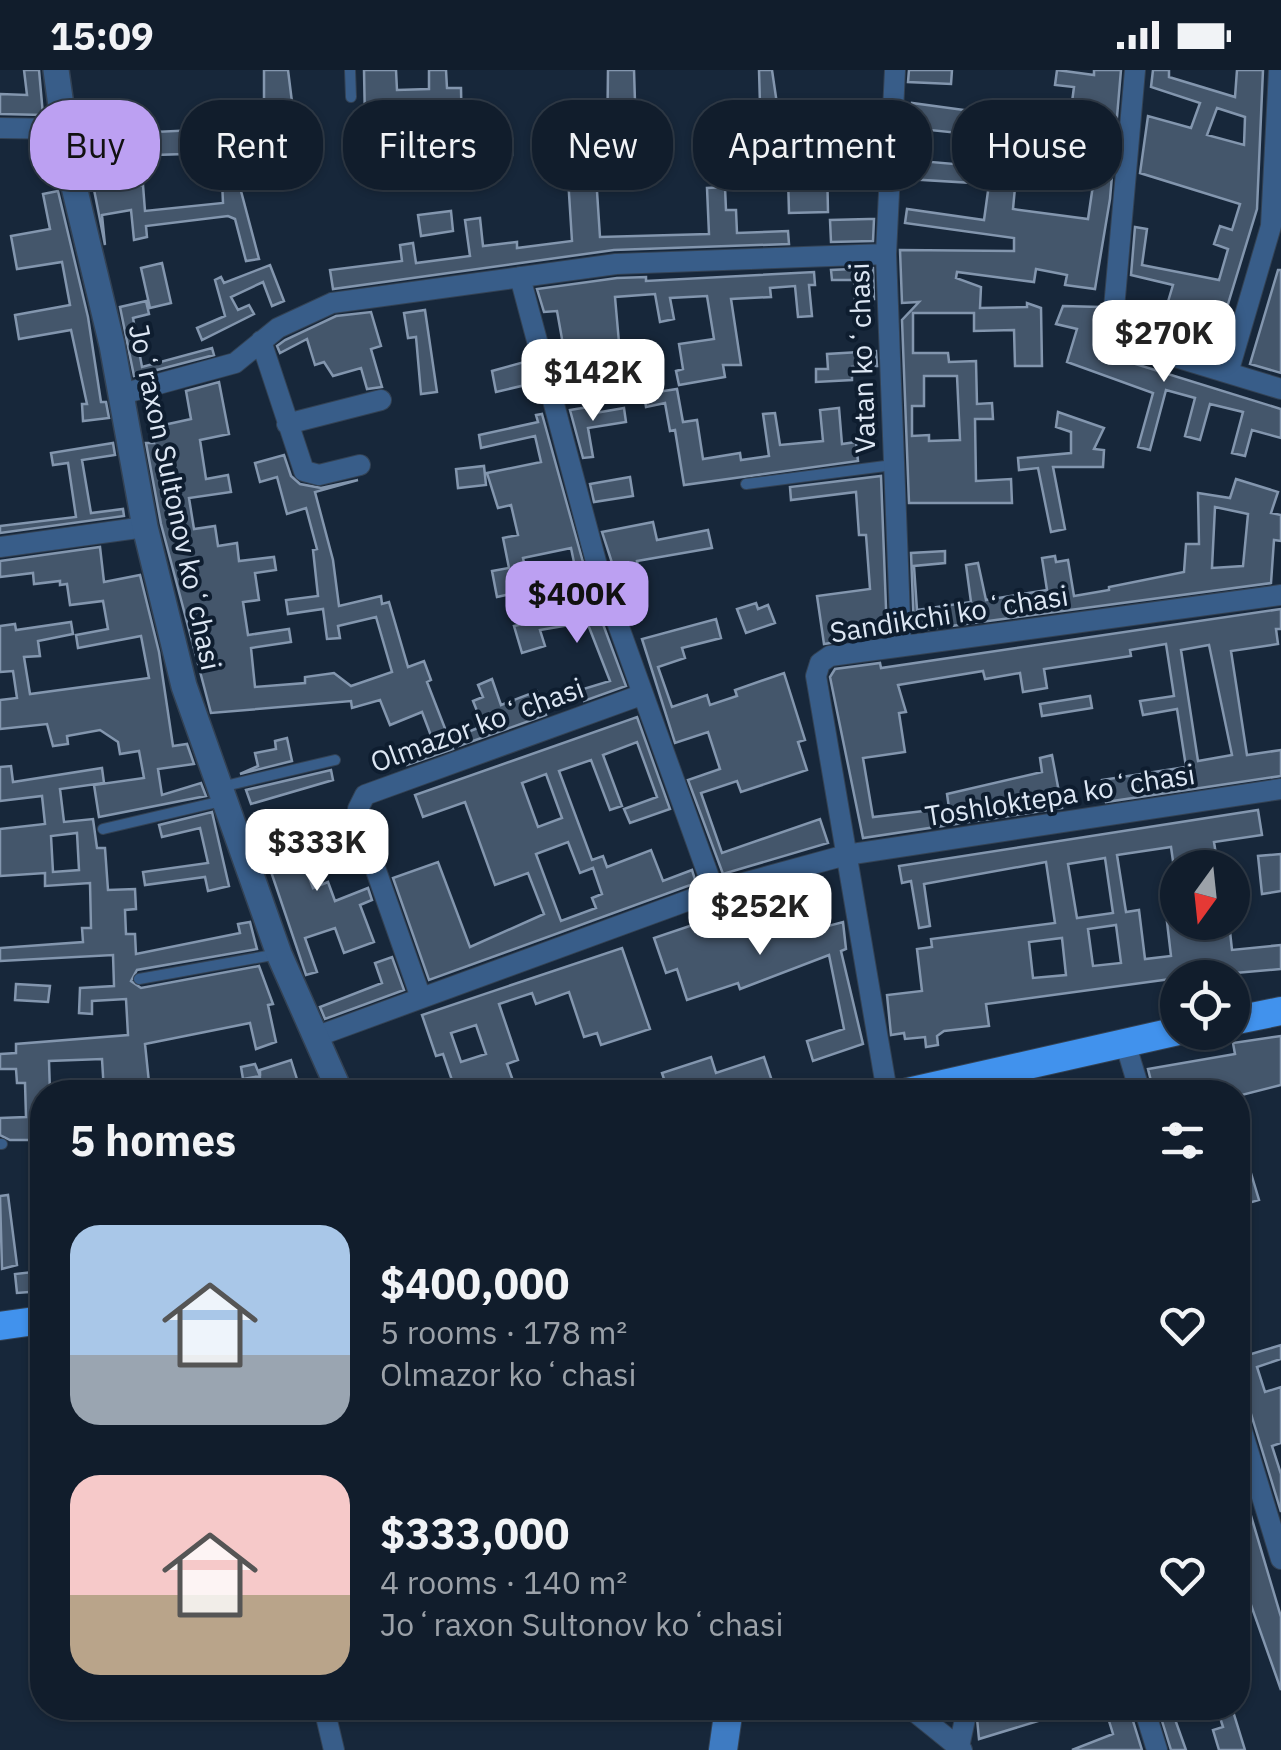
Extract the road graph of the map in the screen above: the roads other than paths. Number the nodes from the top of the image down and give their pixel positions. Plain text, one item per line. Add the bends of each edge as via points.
1 (56, 70) edge
2 (350, 70) edge
3 (896, 70) edge
4 (1134, 70) edge
5 (1279, 70) edge
6 (351, 97) dead end
7 (60, 100) edge
8 (0, 128) edge
9 (30, 128) edge
10 (77, 190) edge
11 (886, 254) junction
12 (520, 277) junction
13 (261, 341) junction
14 (1228, 374) junction
15 (1281, 389) edge
16 (122, 394) junction
17 (380, 400) dead end
18 (287, 424) junction
19 (360, 465) dead end
20 (893, 465) junction
21 (746, 484) dead end
22 (145, 527) junction
23 (0, 547) edge
24 (1281, 595) edge
25 (608, 597) junction
26 (516, 617) dead end
27 (901, 644) junction
28 (641, 696) junction
29 (336, 760) dead end
30 (1281, 789) edge
31 (222, 794) junction
32 (104, 829) dead end
33 (846, 855) junction
34 (714, 891) junction
35 (279, 954) junction
36 (139, 979) dead end
37 (421, 998) junction
38 (1281, 1011) edge
39 (1250, 1017) edge
40 (1160, 1035) edge
41 (315, 1037) junction
42 (1125, 1042) junction
43 (335, 1080) edge
44 (885, 1080) edge
45 (977, 1080) edge
46 (1136, 1080) edge
47 (30, 1322) edge
48 (0, 1326) edge
49 (1250, 1457) edge
50 (1281, 1559) edge
51 (327, 1720) edge
52 (727, 1720) edge
53 (925, 1720) edge
54 (965, 1720) edge
55 (1148, 1720) edge
56 (960, 1749) edge
57 (334, 1750) edge
58 (723, 1750) edge
59 (1158, 1750) edge

1 - 7 street, Joʻraxon Sultonov koʻchasi
2 - 6 lane
3 - 11 street, Vatan koʻchasi
4 - 14 street via 1112,331 1118,340
5 - 14 street via 1272,226
8 - 9 street
10 - 16 street, Joʻraxon Sultonov koʻchasi
11 - 12 street via 616,264
11 - 20 street, Vatan koʻchasi
12 - 13 street via 332,303
12 - 25 street
13 - 16 street via 235,363
13 - 18 street
14 - 15 street
16 - 22 street, Joʻraxon Sultonov koʻchasi
17 - 18 street
18 - 19 street via 306,474
20 - 21 lane
20 - 27 street, Vatan koʻchasi
22 - 23 street
22 - 31 street, Joʻraxon Sultonov koʻchasi via 184,686
24 - 27 street, Sandikchi koʻchasi
25 - 26 lane
25 - 28 street
27 - 33 street, Sandikchi koʻchasi via 830,656 816,676
28 - 34 street
28 - 37 street, Olmazor koʻchasi via 366,795 358,809 360,825
29 - 31 lane
30 - 33 street, Toshloktepa koʻchasi
31 - 32 lane
31 - 35 street, Joʻraxon Sultonov koʻchasi
33 - 34 street
33 - 44 street, Sandikchi koʻchasi
34 - 37 street
35 - 36 lane
35 - 41 street, Joʻraxon Sultonov koʻchasi
37 - 41 street
38 - 39 main road
40 - 42 main road
41 - 43 street, Joʻraxon Sultonov koʻchasi
42 - 45 main road
42 - 46 street
47 - 48 main road
49 - 50 street
51 - 57 street
52 - 58 main road
53 - 56 street
54 - 56 street
55 - 59 street

